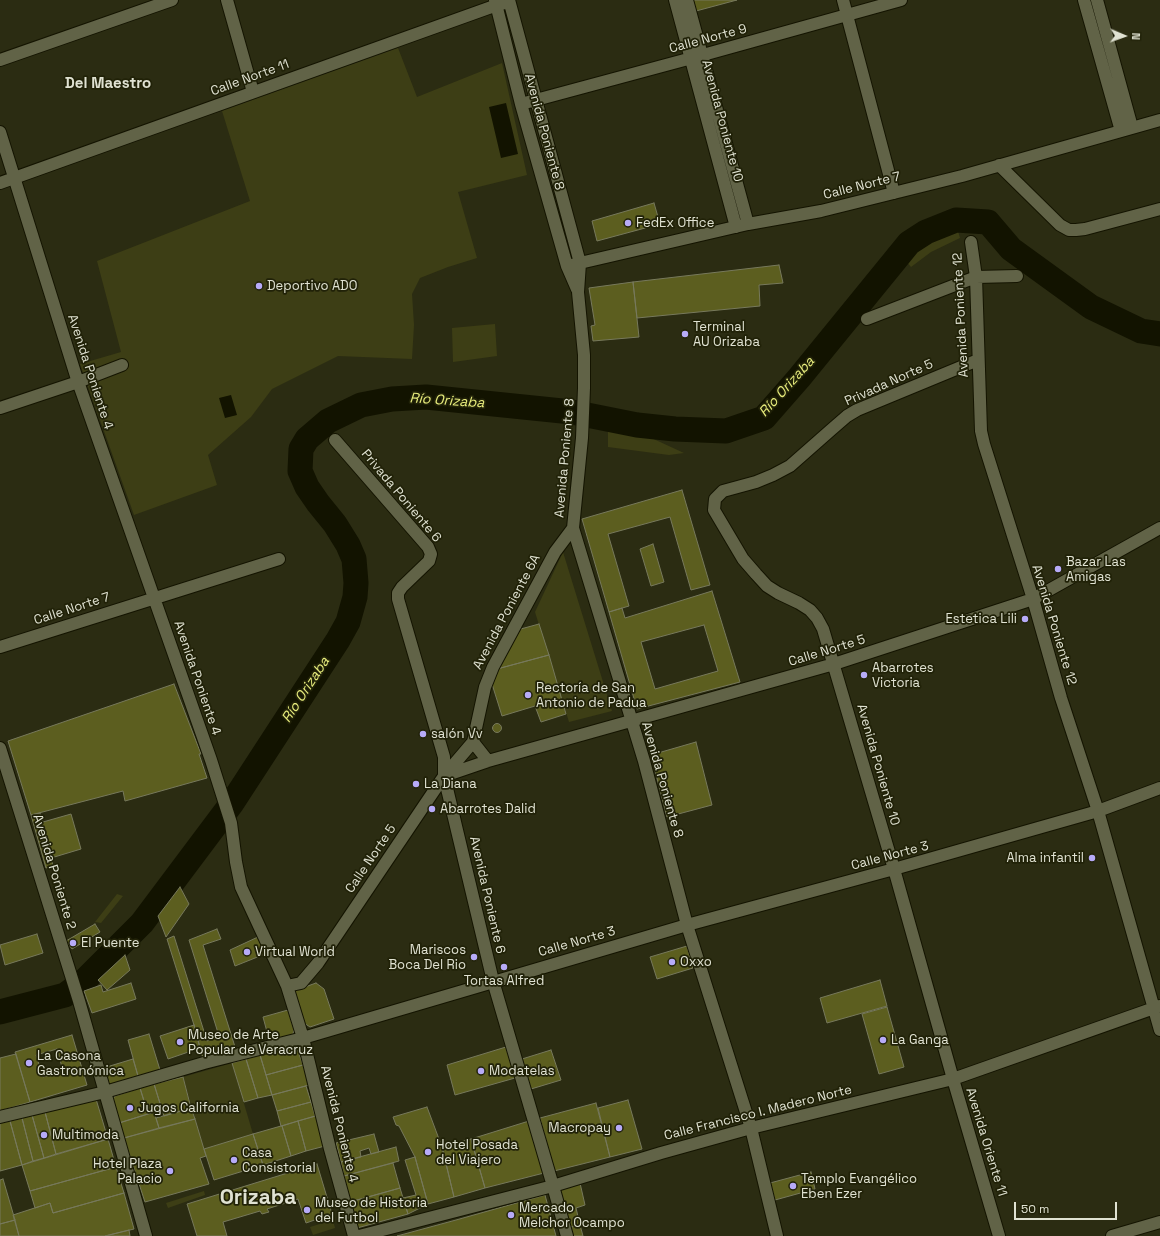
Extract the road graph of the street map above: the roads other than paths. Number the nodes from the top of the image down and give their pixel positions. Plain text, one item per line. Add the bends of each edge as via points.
1 (172, 0) edge
2 (227, 0) edge
3 (675, 0) edge
4 (687, 0) edge
5 (843, 0) edge
6 (901, 0) edge
7 (1084, 0) edge
8 (1097, 0) edge
9 (509, 1) edge
10 (496, 2) edge
11 (847, 15) junction
12 (697, 57) junction
13 (0, 60) edge
14 (253, 92) junction
15 (536, 100) junction
16 (521, 104) junction
17 (1160, 120) edge
18 (1126, 129) junction
19 (0, 132) edge
20 (999, 165) junction
21 (14, 177) junction
22 (0, 183) edge
23 (894, 192) junction
24 (1160, 209) edge
25 (748, 224) junction
26 (736, 227) junction
27 (971, 242) dead end
28 (580, 263) junction
29 (567, 266) junction
30 (1017, 276) dead end
31 (976, 277) junction
32 (578, 292) junction
33 (867, 319) dead end
34 (978, 360) junction
35 (122, 365) dead end
36 (78, 382) junction
37 (0, 408) edge
38 (335, 440) dead end
39 (715, 498) joint
40 (573, 528) junction
41 (1160, 528) edge
42 (279, 559) dead end
43 (402, 587) joint
44 (153, 598) junction
45 (1033, 600) junction
46 (0, 647) edge
47 (834, 664) junction
48 (631, 721) junction
49 (473, 742) junction
50 (0, 748) edge
51 (488, 761) junction
52 (444, 776) junction
53 (1160, 788) edge
54 (1098, 811) junction
55 (894, 869) junction
56 (687, 925) junction
57 (493, 981) junction
58 (287, 986) junction
59 (1157, 1007) edge
60 (1160, 1030) edge
61 (303, 1038) junction
62 (953, 1079) junction
63 (105, 1092) junction
64 (0, 1117) edge
65 (751, 1128) junction
66 (553, 1186) junction
67 (1160, 1222) edge
68 (146, 1236) edge
69 (354, 1236) edge
70 (359, 1236) edge
71 (567, 1236) edge
72 (777, 1236) edge
73 (999, 1236) edge
74 (1112, 1236) edge

1 - 13 street
2 - 14 street
3 - 12 street, Avenida Poniente 10
4 - 12 street, Avenida Poniente 10
5 - 11 street
6 - 11 street, Calle Norte 9
7 - 18 street
8 - 18 street
9 - 10 street, Calle Norte 11
9 - 15 street, Avenida Poniente 8
10 - 14 street, Calle Norte 11
10 - 16 street, Avenida Poniente 8
11 - 12 street, Calle Norte 9
11 - 23 street
12 - 15 street, Calle Norte 9
12 - 25 street, Avenida Poniente 10
12 - 26 street, Avenida Poniente 10
14 - 21 street, Calle Norte 11
15 - 16 street, Calle Norte 9
15 - 28 street, Avenida Poniente 8
16 - 29 street, Avenida Poniente 8
17 - 18 street, Calle Norte 7
18 - 20 street, Calle Norte 7
19 - 21 street, Avenida Poniente 4
20 - 23 street, Calle Norte 7
20 - 24 street via 1068,230 1085,229
21 - 22 street, Calle Norte 11
21 - 36 street, Avenida Poniente 4
23 - 25 street, Calle Norte 7 via 822,211
25 - 26 street, Calle Norte 7
26 - 28 street, Calle Norte 7
27 - 31 street, Avenida Poniente 12
28 - 29 street, Calle Norte 7
28 - 32 street, Avenida Poniente 8
29 - 32 street, Avenida Poniente 8
30 - 31 street
31 - 33 street
31 - 34 street, Avenida Poniente 12
32 - 40 street, Avenida Poniente 8 via 584,355 584,388
34 - 39 street, Privada Norte 5 via 857,410 790,466 756,482 723,491
34 - 45 street, Avenida Poniente 12 via 982,437
35 - 36 street
36 - 37 street
36 - 44 street, Avenida Poniente 4
38 - 43 street, Privada Poniente 6 via 428,547 431,554 428,561
39 - 47 street, Avenida Poniente 10 via 714,510 743,559 767,586 810,610 817,618
40 - 48 street, Avenida Poniente 8
40 - 49 street, Avenida Poniente 6A via 555,552 493,667 485,687
41 - 45 street, Calle Norte 5
42 - 44 street, Calle Norte 7
43 - 52 street, Avenida Poniente 6 via 398,599 444,757
44 - 46 street, Calle Norte 7
44 - 58 street, Avenida Poniente 4 via 231,823 241,887
45 - 47 street, Calle Norte 5
45 - 54 street, Avenida Poniente 12
47 - 48 street, Calle Norte 5
47 - 55 street, Avenida Poniente 10
48 - 51 street, Calle Norte 5
48 - 56 street, Avenida Poniente 8
49 - 51 street
49 - 52 street, Avenida Poniente 6A
50 - 63 street, Avenida Poniente 2
51 - 52 street, Calle Norte 5
52 - 57 street, Avenida Poniente 6
52 - 58 street, Calle Norte 5 via 318,963 301,982
53 - 54 street, Calle Norte 3
54 - 55 street, Calle Norte 3
54 - 59 street, Avenida Poniente 12
55 - 56 street, Calle Norte 3
55 - 62 street, Avenida Poniente 10
56 - 57 street, Calle Norte 3
56 - 65 street, Avenida Poniente 8
57 - 61 street, Calle Norte 3
57 - 66 street, Avenida Poniente 6
58 - 61 street, Avenida Poniente 4
59 - 60 street, Avenida Poniente 12
59 - 62 street, Calle Francisco I. Madero Norte
61 - 63 street, Calle Norte 3
61 - 69 street, Avenida Poniente 4
62 - 65 street, Calle Francisco I. Madero Norte
62 - 73 street, Avenida Oriente 11
63 - 64 street, Calle Norte 3
63 - 68 street, Avenida Poniente 2
65 - 66 street, Calle Francisco I. Madero Norte
65 - 72 street, Avenida Poniente 8
66 - 70 street, Calle Francisco I. Madero Norte
66 - 71 street, Avenida Poniente 6
67 - 74 street

